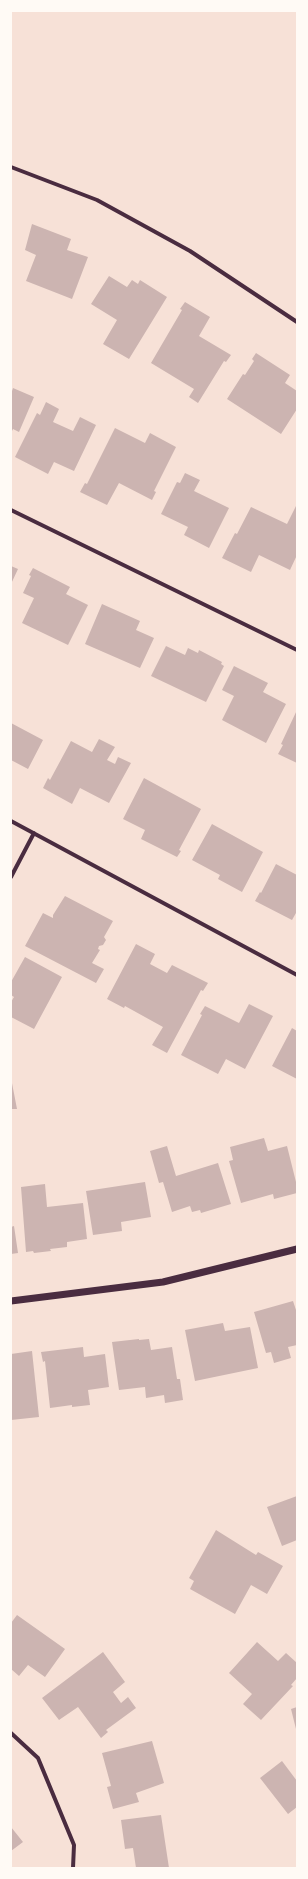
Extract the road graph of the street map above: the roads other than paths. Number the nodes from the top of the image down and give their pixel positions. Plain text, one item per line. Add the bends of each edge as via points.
1 (11, 167) edge
2 (297, 322) edge
3 (11, 510) edge
4 (297, 650) edge
5 (11, 821) edge
6 (34, 833) junction
7 (11, 877) edge
8 (297, 975) edge
9 (297, 1249) edge
10 (11, 1301) edge
11 (11, 1732) edge
12 (73, 1868) edge

1 - 2 street via 97,200 190,251
3 - 4 street
5 - 6 street
6 - 7 street
6 - 8 street
9 - 10 street via 163,1282
11 - 12 street via 38,1758 74,1845

